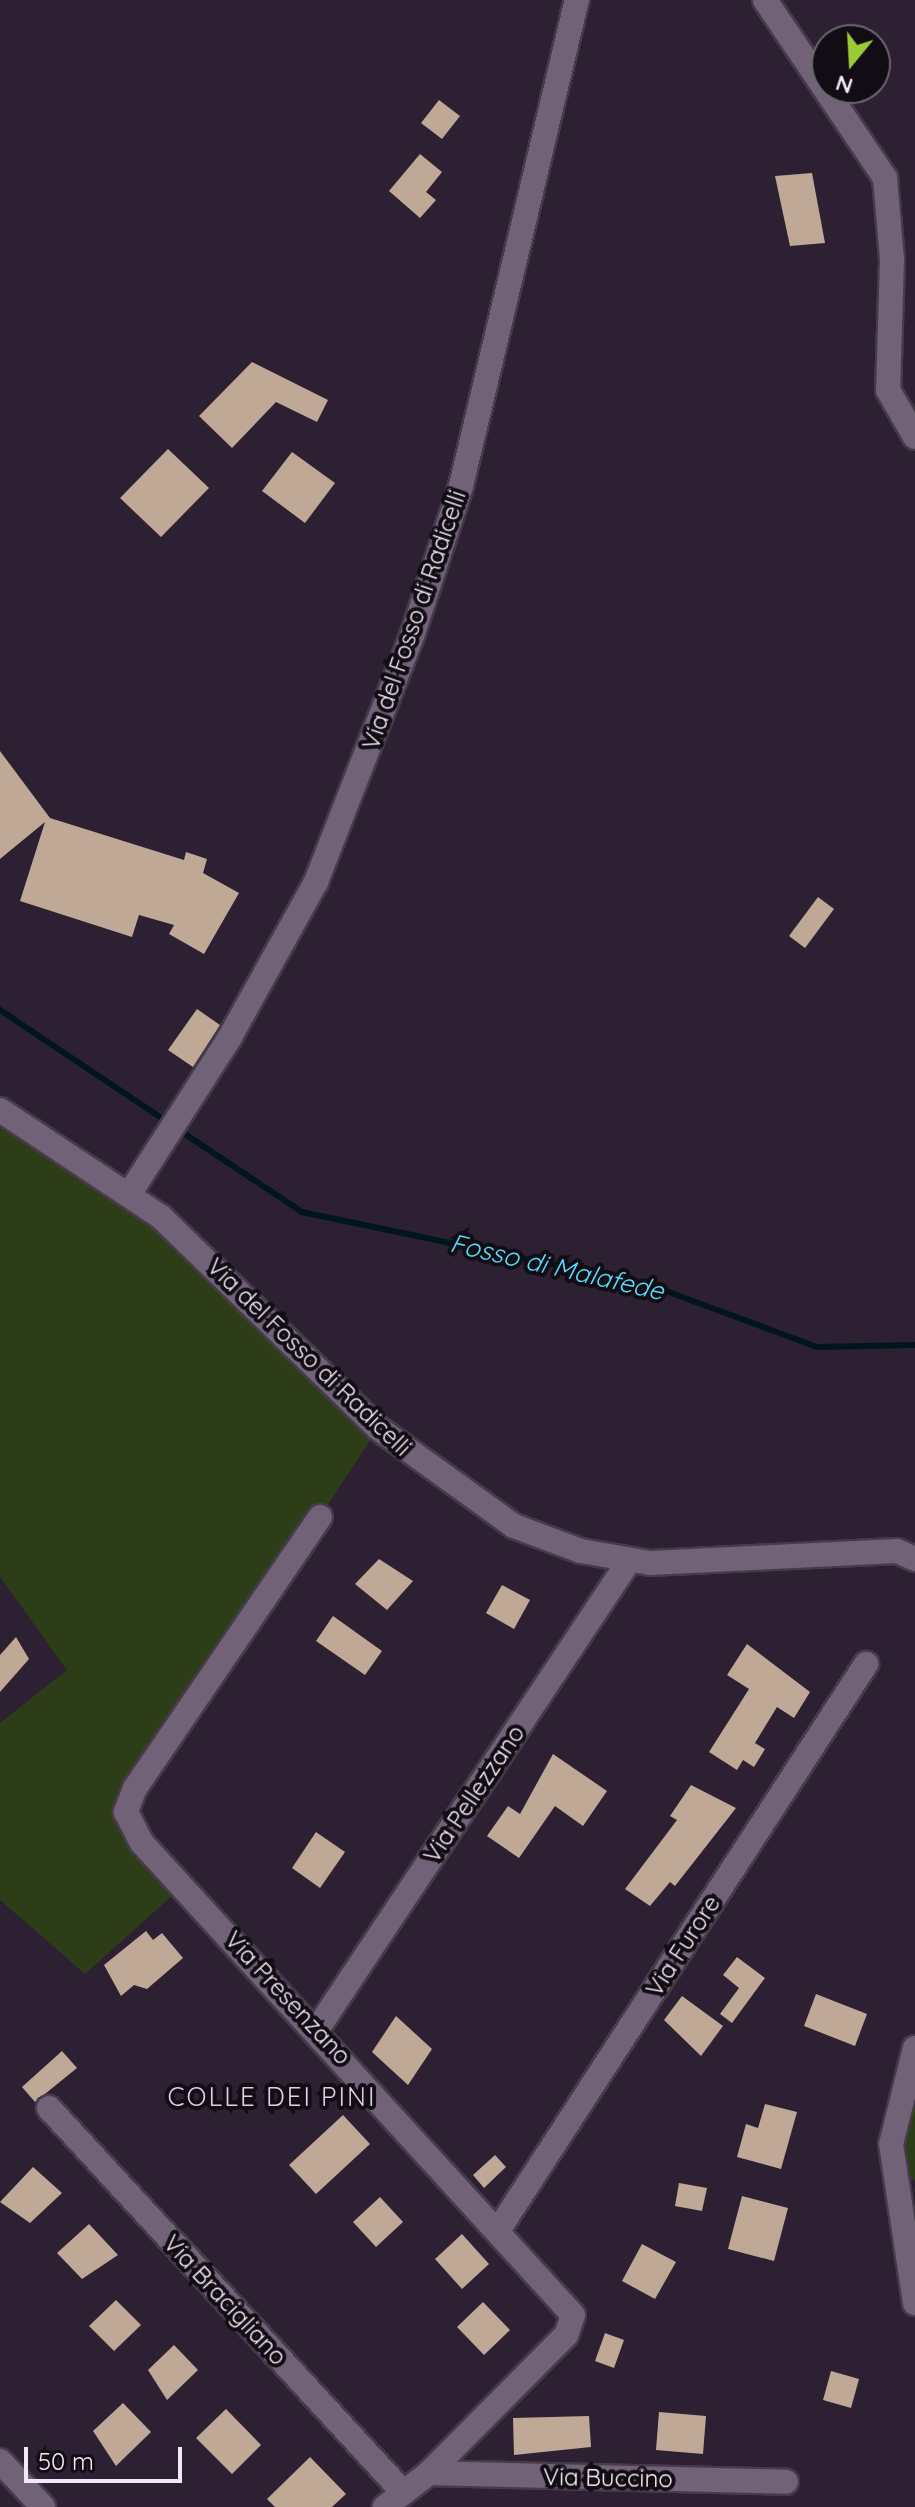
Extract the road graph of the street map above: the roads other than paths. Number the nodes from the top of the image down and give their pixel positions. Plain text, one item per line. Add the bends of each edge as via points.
1 (577, 0) edge
2 (765, 0) edge
3 (915, 437) edge
4 (0, 1110) edge
5 (130, 1193) junction
6 (320, 1517) dead end
7 (909, 1551) edge
8 (629, 1561) junction
9 (866, 1664) dead end
10 (318, 2028) junction
11 (915, 2048) edge
12 (49, 2108) dead end
13 (499, 2229) junction
14 (915, 2303) edge
15 (0, 2461) edge
16 (429, 2473) junction
17 (786, 2482) dead end
18 (393, 2499) edge
19 (43, 2507) edge

1 - 5 street, Via del Fosso di Radicelli via 461,486 413,633 316,882
2 - 3 street via 885,178 892,259 888,390
4 - 5 street, Via del Fosso di Radicelli
5 - 8 street, Via del Fosso di Radicelli via 378,1428 456,1489 535,1535
6 - 10 street, Via Presenzano via 135,1788 126,1812 142,1843
7 - 8 street, Via del Fosso di Radicelli via 705,1565
8 - 10 street, Via Pellezzano
9 - 13 street, Via Furore
10 - 13 street, Via Presenzano
11 - 14 street via 891,2144
12 - 18 street, Via Bracigliano
13 - 16 street, Via Presenzano via 568,2306 572,2326
15 - 19 street
16 - 17 street, Via Buccino
16 - 18 street, Via Presenzano

